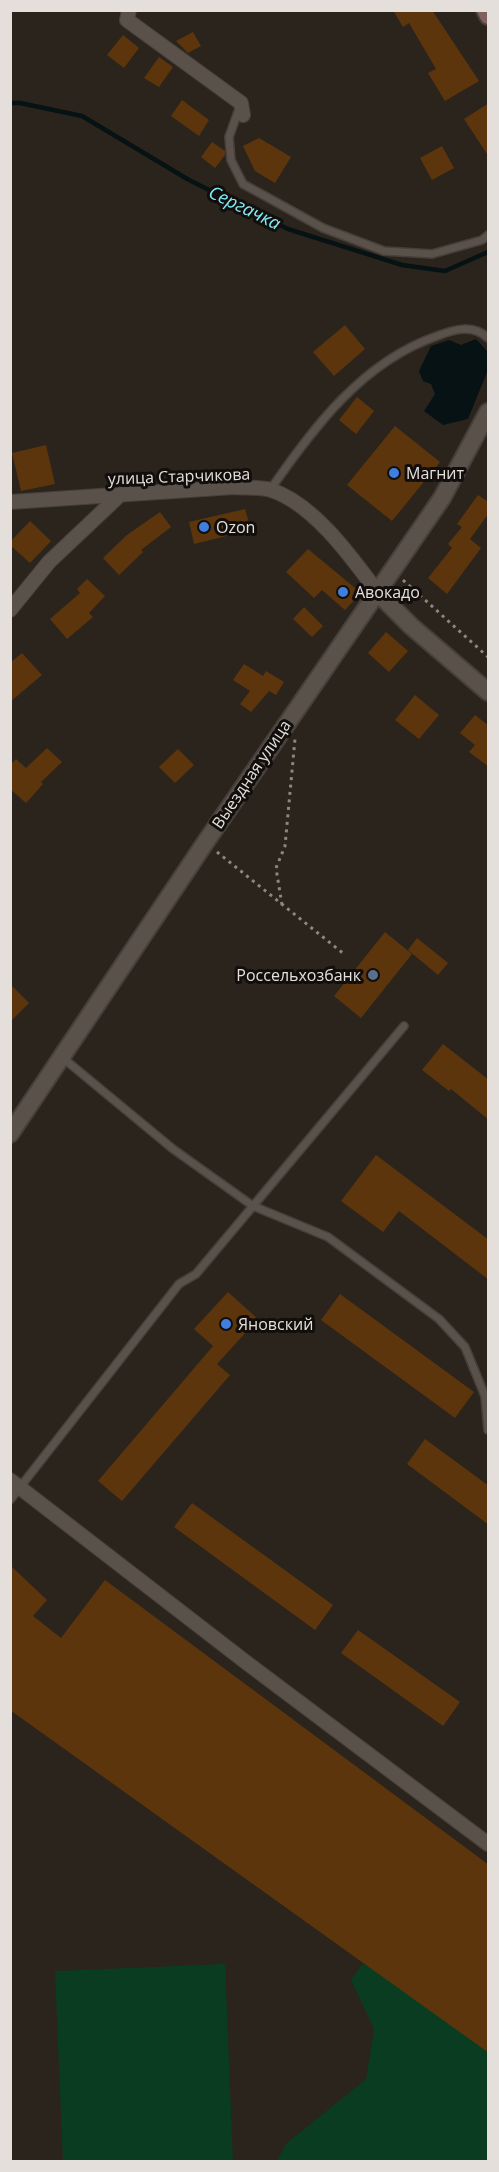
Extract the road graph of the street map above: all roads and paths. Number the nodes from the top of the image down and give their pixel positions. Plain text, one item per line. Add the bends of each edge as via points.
1 (129, 10) edge
2 (485, 10) edge
3 (489, 16) edge
4 (242, 109) joint
5 (489, 235) edge
6 (489, 338) edge
7 (489, 412) edge
8 (270, 490) junction
9 (121, 494) junction
10 (10, 502) edge
11 (392, 571) junction
12 (378, 593) junction
13 (10, 610) edge
14 (489, 657) edge
15 (489, 692) edge
16 (293, 714) junction
17 (205, 843) junction
18 (282, 905) junction
19 (344, 954) dead end
20 (404, 1026) dead end
21 (62, 1057) junction
22 (10, 1134) edge
23 (253, 1206) junction
24 (487, 1394) edge
25 (489, 1430) edge
26 (16, 1485) edge
27 (10, 1500) edge
28 (489, 1844) edge

1 - 4 street via 127,20
2 - 3 main road
4 - 5 lane via 229,137 231,160 243,184 323,228 384,251 432,254
6 - 8 lane via 482,332 460,328 410,345 350,388 310,432
7 - 11 street, Выездная улица via 442,498
8 - 9 street, улица Старчикова via 234,487
8 - 12 street, улица Старчикова via 292,501 318,522 350,554
9 - 10 street, улица Старчикова
9 - 13 street via 49,562
11 - 12 street, Выездная улица
11 - 14 path
12 - 15 street
12 - 16 street, Выездная улица
16 - 17 street, Выездная улица
16 - 18 path via 296,746 285,846 276,868
17 - 18 path
17 - 21 street, Выездная улица
18 - 19 path
20 - 23 lane
21 - 22 street, Выездная улица
21 - 23 lane via 173,1149
23 - 24 lane via 328,1238 439,1319 465,1347
23 - 26 lane via 196,1274 179,1284
24 - 25 lane
26 - 27 lane
26 - 28 street

